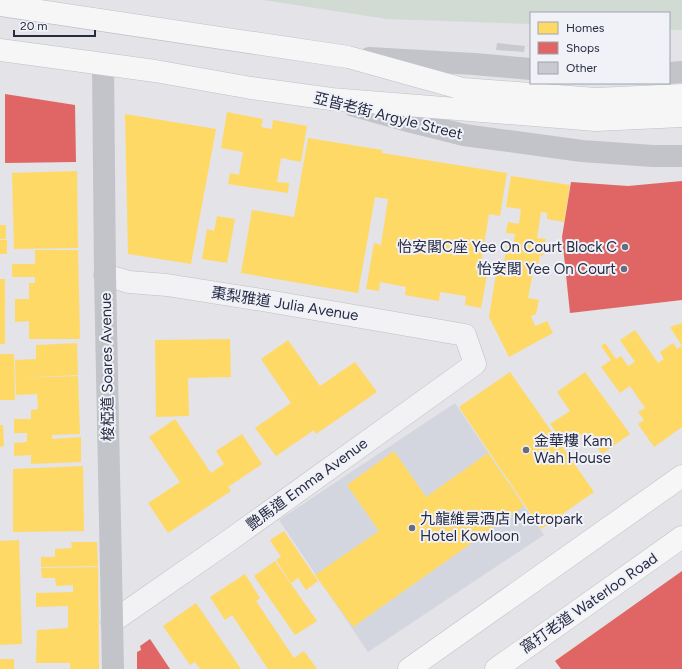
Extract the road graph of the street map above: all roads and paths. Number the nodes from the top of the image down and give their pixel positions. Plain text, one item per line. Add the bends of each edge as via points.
1 (0, 5) edge
2 (0, 50) edge
3 (348, 57) junction
4 (103, 64) junction
5 (530, 69) edge
6 (682, 72) edge
7 (670, 73) edge
8 (682, 95) edge
9 (331, 99) junction
10 (463, 99) junction
11 (682, 116) edge
12 (682, 156) edge
13 (105, 275) junction
14 (465, 335) joint
15 (682, 476) edge
16 (682, 537) edge
17 (112, 622) junction
18 (113, 669) edge
19 (409, 669) edge
20 (496, 669) edge

1 - 3 main road
2 - 4 main road, 亞皆老街 Argyle Street
3 - 5 street
3 - 10 main road
4 - 9 main road, 亞皆老街 Argyle Street
4 - 13 street, 梭椏道 Soares Avenue
6 - 7 street
8 - 10 main road via 596,99
9 - 10 main road
9 - 12 street, 亞皆老街 Argyle Street via 464,135 582,151
10 - 11 main road via 596,120
13 - 14 street, 棗梨雅道 Julia Avenue via 129,282 225,294
13 - 17 street, 梭椏道 Soares Avenue
14 - 17 street, 艷馬道 Emma Avenue via 475,364
15 - 19 main road
16 - 20 main road, 窩打老道 Waterloo Road
17 - 18 street, 梭椏道 Soares Avenue

